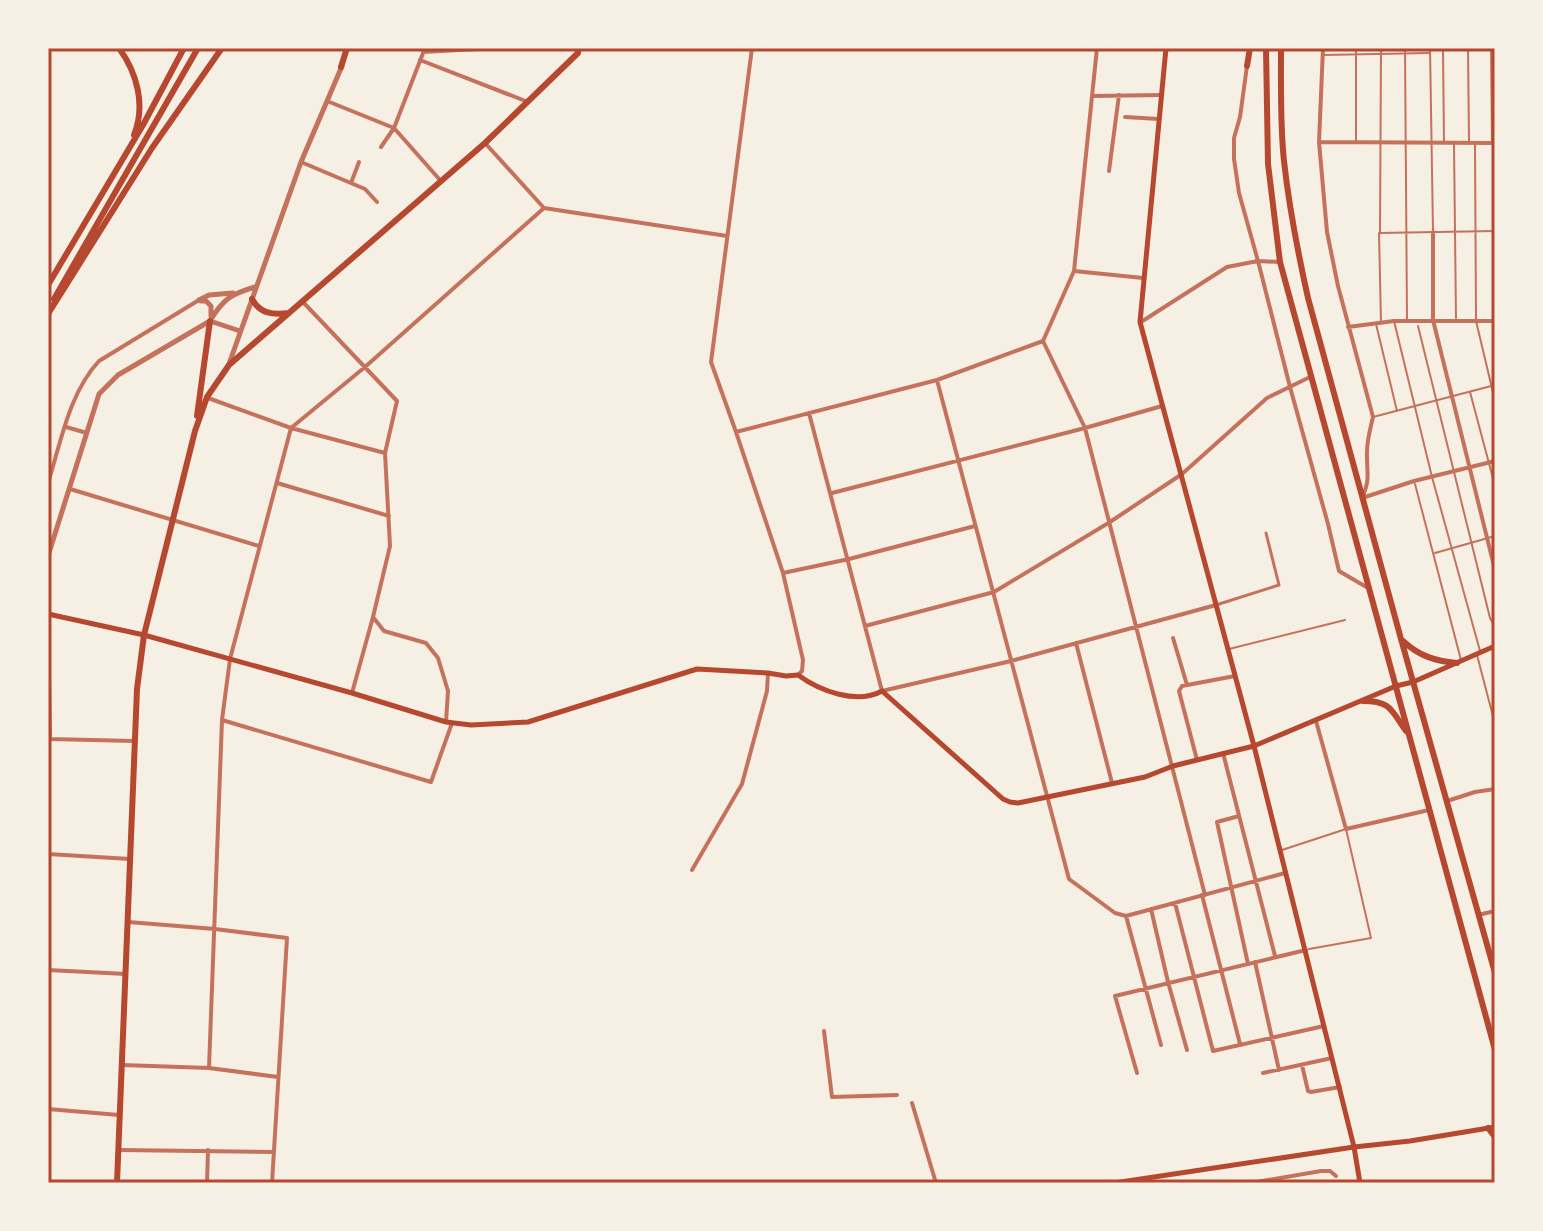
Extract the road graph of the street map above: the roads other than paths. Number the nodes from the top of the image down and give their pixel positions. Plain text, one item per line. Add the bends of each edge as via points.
1 (119, 48) edge
2 (184, 48) edge
3 (198, 48) edge
4 (222, 48) edge
5 (348, 48) edge
6 (496, 48) edge
7 (578, 48) edge
8 (752, 48) edge
9 (1097, 48) edge
10 (1166, 48) edge
11 (1250, 48) edge
12 (1266, 48) edge
13 (1281, 48) edge
14 (1323, 48) edge
15 (1356, 48) edge
16 (1381, 48) edge
17 (1405, 48) edge
18 (1443, 49) edge
19 (1468, 49) edge
20 (1493, 49) edge
21 (424, 50) edge
22 (1430, 50) edge
23 (1356, 54) junction
24 (1382, 54) junction
25 (1405, 54) junction
26 (1323, 55) junction
27 (420, 60) junction
28 (1247, 66) joint
29 (341, 67) joint
30 (1119, 95) junction
31 (1162, 95) junction
32 (1092, 96) junction
33 (327, 101) junction
34 (528, 102) junction
35 (1125, 117) dead end
36 (1159, 119) junction
37 (394, 128) junction
38 (1319, 142) junction
39 (485, 143) junction
40 (1356, 143) junction
41 (1381, 143) junction
42 (1454, 143) junction
43 (1472, 143) junction
44 (1494, 143) edge
45 (1405, 144) junction
46 (1431, 144) junction
47 (1444, 144) junction
48 (381, 147) dead end
49 (126, 154) junction
50 (301, 162) junction
51 (359, 162) dead end
52 (1109, 171) dead end
53 (441, 181) junction
54 (351, 183) junction
55 (377, 202) dead end
56 (544, 208) junction
57 (1495, 231) edge
58 (1433, 232) junction
59 (1455, 232) junction
60 (1475, 232) junction
61 (1380, 233) junction
62 (1405, 233) junction
63 (727, 236) junction
64 (1258, 261) junction
65 (1280, 262) junction
66 (1074, 271) junction
67 (1144, 278) junction
68 (48, 285) edge
69 (256, 287) junction
70 (234, 293) junction
71 (252, 299) junction
72 (199, 300) junction
73 (303, 302) junction
74 (48, 311) edge
75 (289, 313) junction
76 (1433, 320) junction
77 (1456, 320) junction
78 (210, 321) junction
79 (1394, 321) junction
80 (1407, 321) junction
81 (1476, 321) junction
82 (1495, 321) edge
83 (1140, 322) junction
84 (1378, 322) junction
85 (1418, 326) dead end
86 (1348, 327) junction
87 (240, 331) junction
88 (1043, 341) junction
89 (229, 365) junction
90 (365, 367) junction
91 (1312, 377) junction
92 (937, 380) junction
93 (1493, 385) edge
94 (1290, 387) junction
95 (1470, 392) junction
96 (1451, 396) junction
97 (207, 397) junction
98 (1436, 401) junction
99 (1495, 401) edge
100 (1162, 406) junction
101 (1416, 407) junction
102 (1397, 411) junction
103 (809, 413) junction
104 (1373, 417) junction
105 (65, 427) junction
106 (291, 428) junction
107 (1085, 428) junction
108 (195, 431) junction
109 (736, 432) junction
110 (87, 433) junction
111 (385, 453) junction
112 (960, 459) junction
113 (1495, 461) edge
114 (1488, 463) junction
115 (1469, 468) junction
116 (1453, 472) junction
117 (1182, 474) junction
118 (1432, 477) junction
119 (1414, 481) junction
120 (48, 483) edge
121 (277, 483) junction
122 (1495, 486) edge
123 (70, 489) junction
124 (831, 493) junction
125 (1362, 498) junction
126 (389, 516) junction
127 (173, 520) junction
128 (1110, 522) junction
129 (975, 526) junction
130 (1266, 533) dead end
131 (1495, 536) edge
132 (1487, 538) junction
133 (1472, 543) junction
134 (259, 546) junction
135 (1452, 548) junction
136 (1434, 554) junction
137 (48, 556) edge
138 (849, 559) junction
139 (1495, 570) edge
140 (783, 573) junction
141 (1370, 589) junction
142 (994, 592) junction
143 (1216, 605) junction
144 (48, 614) edge
145 (373, 617) junction
146 (1345, 620) dead end
147 (865, 626) junction
148 (1495, 627) edge
149 (1136, 628) junction
150 (144, 635) junction
151 (1173, 638) dead end
152 (1401, 639) junction
153 (1076, 643) junction
154 (1495, 646) edge
155 (1228, 650) junction
156 (1478, 653) junction
157 (230, 659) junction
158 (1011, 661) junction
159 (1459, 662) junction
160 (768, 673) junction
161 (798, 675) junction
162 (1235, 676) junction
163 (1413, 682) junction
164 (1187, 685) junction
165 (1396, 686) junction
166 (882, 691) junction
167 (352, 693) junction
168 (1363, 701) junction
169 (222, 720) junction
170 (1316, 721) junction
171 (449, 722) junction
172 (1495, 724) edge
173 (1410, 737) junction
174 (49, 739) edge
175 (135, 741) junction
176 (1254, 746) junction
177 (1223, 753) junction
178 (1197, 760) junction
179 (1173, 766) junction
180 (1112, 783) junction
181 (1495, 789) edge
182 (1047, 796) junction
183 (1447, 801) junction
184 (1429, 810) junction
185 (1239, 816) junction
186 (1346, 829) junction
187 (1281, 850) junction
188 (48, 854) edge
189 (130, 859) junction
190 (692, 870) dead end
191 (1287, 872) junction
192 (1256, 882) junction
193 (1232, 889) junction
194 (1204, 895) junction
195 (1175, 903) junction
196 (1151, 909) junction
197 (1495, 911) edge
198 (1478, 915) junction
199 (1126, 916) junction
200 (128, 922) junction
201 (215, 929) junction
202 (1306, 950) junction
203 (1275, 957) junction
204 (1252, 963) junction
205 (48, 970) edge
206 (1222, 970) junction
207 (1495, 973) edge
208 (126, 974) junction
209 (1193, 976) junction
210 (1168, 982) junction
211 (1145, 988) junction
212 (1324, 1026) junction
213 (824, 1031) dead end
214 (1272, 1037) junction
215 (1240, 1044) junction
216 (1161, 1045) dead end
217 (1187, 1050) dead end
218 (1495, 1050) edge
219 (1332, 1058) junction
220 (122, 1065) junction
221 (1302, 1065) junction
222 (209, 1068) junction
223 (1279, 1070) junction
224 (1137, 1073) dead end
225 (1263, 1073) dead end
226 (278, 1077) junction
227 (1340, 1087) junction
228 (897, 1095) dead end
229 (912, 1103) dead end
230 (48, 1109) edge
231 (119, 1115) junction
232 (1492, 1128) edge
233 (1495, 1137) edge
234 (1354, 1147) junction
235 (119, 1150) junction
236 (208, 1150) junction
237 (274, 1152) junction
238 (1336, 1176) dead end
239 (117, 1183) edge
240 (207, 1183) edge
241 (272, 1183) edge
242 (936, 1183) edge
243 (1114, 1183) edge
244 (1251, 1183) edge
245 (1360, 1183) edge

1 - 49 main road via 136,77 140,112
2 - 49 main road
3 - 74 main road
4 - 74 main road
5 - 29 main road
6 - 21 street
7 - 34 main road
8 - 63 street
9 - 32 street
10 - 31 main road
11 - 28 main road
12 - 65 main road via 1268,164
13 - 125 main road via 1284,160 1296,241
14 - 26 street
15 - 23 lane
16 - 24 lane
17 - 25 lane
18 - 19 lane
18 - 22 lane
18 - 47 lane
19 - 20 lane
19 - 43 lane
20 - 44 lane
21 - 27 street
22 - 25 lane
22 - 46 lane
23 - 24 lane
23 - 26 lane
23 - 40 lane
24 - 25 lane
24 - 41 lane
25 - 45 lane
26 - 38 street
27 - 34 street
27 - 37 street
28 - 64 street via 1234,159
29 - 33 street
30 - 31 street
30 - 32 street
30 - 52 street
31 - 36 main road
32 - 66 street
33 - 37 street
33 - 50 street
34 - 39 main road
35 - 36 street
36 - 67 main road
37 - 48 street
37 - 53 street
38 - 40 street
38 - 86 street via 1327,232
39 - 53 main road
39 - 56 street
40 - 41 street
41 - 45 street
41 - 61 lane
42 - 43 street
42 - 47 street
42 - 59 lane
43 - 44 street
43 - 60 lane
45 - 46 street
45 - 62 lane
46 - 47 street
46 - 58 lane
49 - 68 main road
50 - 54 street
50 - 69 street
51 - 54 street
53 - 73 main road
54 - 55 street
56 - 63 street
56 - 90 street
57 - 60 lane
58 - 59 lane
58 - 62 lane
58 - 76 street
59 - 60 lane
59 - 77 lane
60 - 81 lane
61 - 62 lane
61 - 84 lane
62 - 80 lane
63 - 109 street via 711,362
64 - 65 street
64 - 83 street via 1227,267
64 - 94 street
65 - 91 main road
66 - 67 street
66 - 88 street
67 - 83 main road
69 - 70 street
69 - 71 street
70 - 72 street
70 - 78 street
71 - 75 main road via 266,313
71 - 87 street
72 - 78 street via 211,306
72 - 105 street via 99,361 81,384
73 - 75 main road
73 - 90 street
75 - 89 main road
76 - 77 street
76 - 80 street
76 - 96 street
77 - 81 street
78 - 87 street
78 - 108 main road
78 - 110 street via 108,384 99,394
79 - 80 street
79 - 84 street
79 - 101 lane
81 - 82 street
81 - 93 lane
83 - 100 main road
84 - 86 street
84 - 102 lane
85 - 98 lane
86 - 104 street
87 - 89 street
88 - 92 street
88 - 107 street
89 - 97 main road
90 - 106 street
90 - 111 street via 397,401
91 - 94 street
91 - 141 main road
92 - 103 street
92 - 112 street
93 - 95 lane
93 - 99 lane
94 - 117 street via 1267,398
94 - 141 street via 1339,571
95 - 96 lane
95 - 114 lane
96 - 98 lane
96 - 115 street
97 - 106 street
97 - 108 main road
98 - 101 lane
98 - 116 lane
100 - 107 street
100 - 117 main road
101 - 102 lane
101 - 118 lane
102 - 104 lane
103 - 109 street
103 - 124 street
104 - 125 street via 1367,446 1369,480
105 - 110 street
105 - 120 street
106 - 111 street
106 - 121 street
107 - 112 street
107 - 128 street
108 - 127 main road
109 - 140 street
110 - 123 street
111 - 126 street
112 - 124 street
112 - 129 street
113 - 114 street
114 - 115 street
114 - 122 lane
115 - 116 street
115 - 132 street
116 - 118 street
116 - 133 lane
117 - 128 street
117 - 143 main road
118 - 119 street
118 - 135 lane
119 - 125 street
119 - 136 lane
121 - 126 street
121 - 134 street
123 - 127 street
123 - 137 street
124 - 138 street
125 - 152 main road
126 - 145 street via 390,546
127 - 134 street
127 - 150 main road
128 - 142 street
128 - 149 street
129 - 138 street
129 - 142 street
130 - 143 street via 1279,585
131 - 132 lane
132 - 133 lane
132 - 139 street
133 - 135 lane
133 - 148 lane
134 - 157 street
135 - 136 lane
135 - 156 lane
136 - 159 lane
138 - 140 street
138 - 147 street
140 - 161 street via 803,660
141 - 165 main road
142 - 147 street
142 - 158 street
143 - 149 street
143 - 155 main road
144 - 150 main road
144 - 174 street
145 - 167 street
145 - 171 street via 384,631 426,643 438,658 448,691
146 - 155 lane
147 - 166 street
149 - 153 street
149 - 179 street
150 - 157 main road
150 - 175 main road
151 - 164 street
152 - 159 main road via 1428,658
152 - 163 main road
153 - 158 street
153 - 180 street
154 - 156 main road
155 - 162 main road
156 - 159 main road
156 - 172 lane
157 - 167 main road
157 - 169 street
158 - 166 street
158 - 182 street
159 - 163 main road
160 - 161 main road
160 - 171 main road via 697,669 528,722
160 - 190 street via 742,784
161 - 166 main road via 841,695
162 - 164 street
162 - 176 main road
163 - 165 main road
163 - 183 main road
164 - 178 street via 1179,691
165 - 168 main road
165 - 173 main road
166 - 182 main road via 1003,799 1018,803
167 - 171 main road
168 - 170 main road
168 - 173 main road via 1384,703
169 - 171 street via 431,782
169 - 201 street
170 - 176 main road
170 - 186 street
173 - 184 main road
174 - 175 street
175 - 189 main road
176 - 177 main road
176 - 187 main road
177 - 178 main road
177 - 185 street
178 - 179 main road
179 - 180 main road
179 - 194 street
180 - 182 main road
181 - 183 street
182 - 199 street via 1069,879
183 - 198 main road
184 - 186 street
184 - 218 main road
185 - 192 street
185 - 193 street via 1217,822
186 - 187 lane
186 - 202 lane via 1371,938
187 - 191 main road
188 - 189 street
189 - 200 main road
191 - 192 street
191 - 202 main road
192 - 193 street
192 - 203 street
193 - 194 street
193 - 204 street
194 - 195 street
194 - 206 street
195 - 196 street
195 - 209 street
196 - 199 street
196 - 210 street
197 - 198 street
198 - 207 main road
199 - 211 street
200 - 201 street
200 - 208 main road
201 - 222 street
201 - 226 street via 287,938
202 - 203 street
202 - 212 main road
203 - 204 street
204 - 206 street
204 - 214 street
205 - 208 street
206 - 209 street
206 - 215 street
208 - 220 main road
209 - 210 street
209 - 215 street via 1213,1051
210 - 211 street
210 - 217 street
211 - 216 street
211 - 224 street via 1115,996
212 - 214 street
212 - 219 main road
213 - 228 street via 832,1097
214 - 215 street
214 - 223 street
219 - 221 street
219 - 227 main road
220 - 222 street
220 - 231 main road
221 - 223 street
221 - 227 street via 1308,1091
222 - 226 street
223 - 225 street
226 - 237 street
227 - 234 main road
229 - 242 street
230 - 231 street
231 - 235 main road
232 - 233 main road
232 - 234 main road
234 - 243 main road
234 - 245 main road
235 - 236 street
235 - 239 main road
236 - 237 street
236 - 240 street
237 - 241 street
238 - 244 street via 1321,1171

